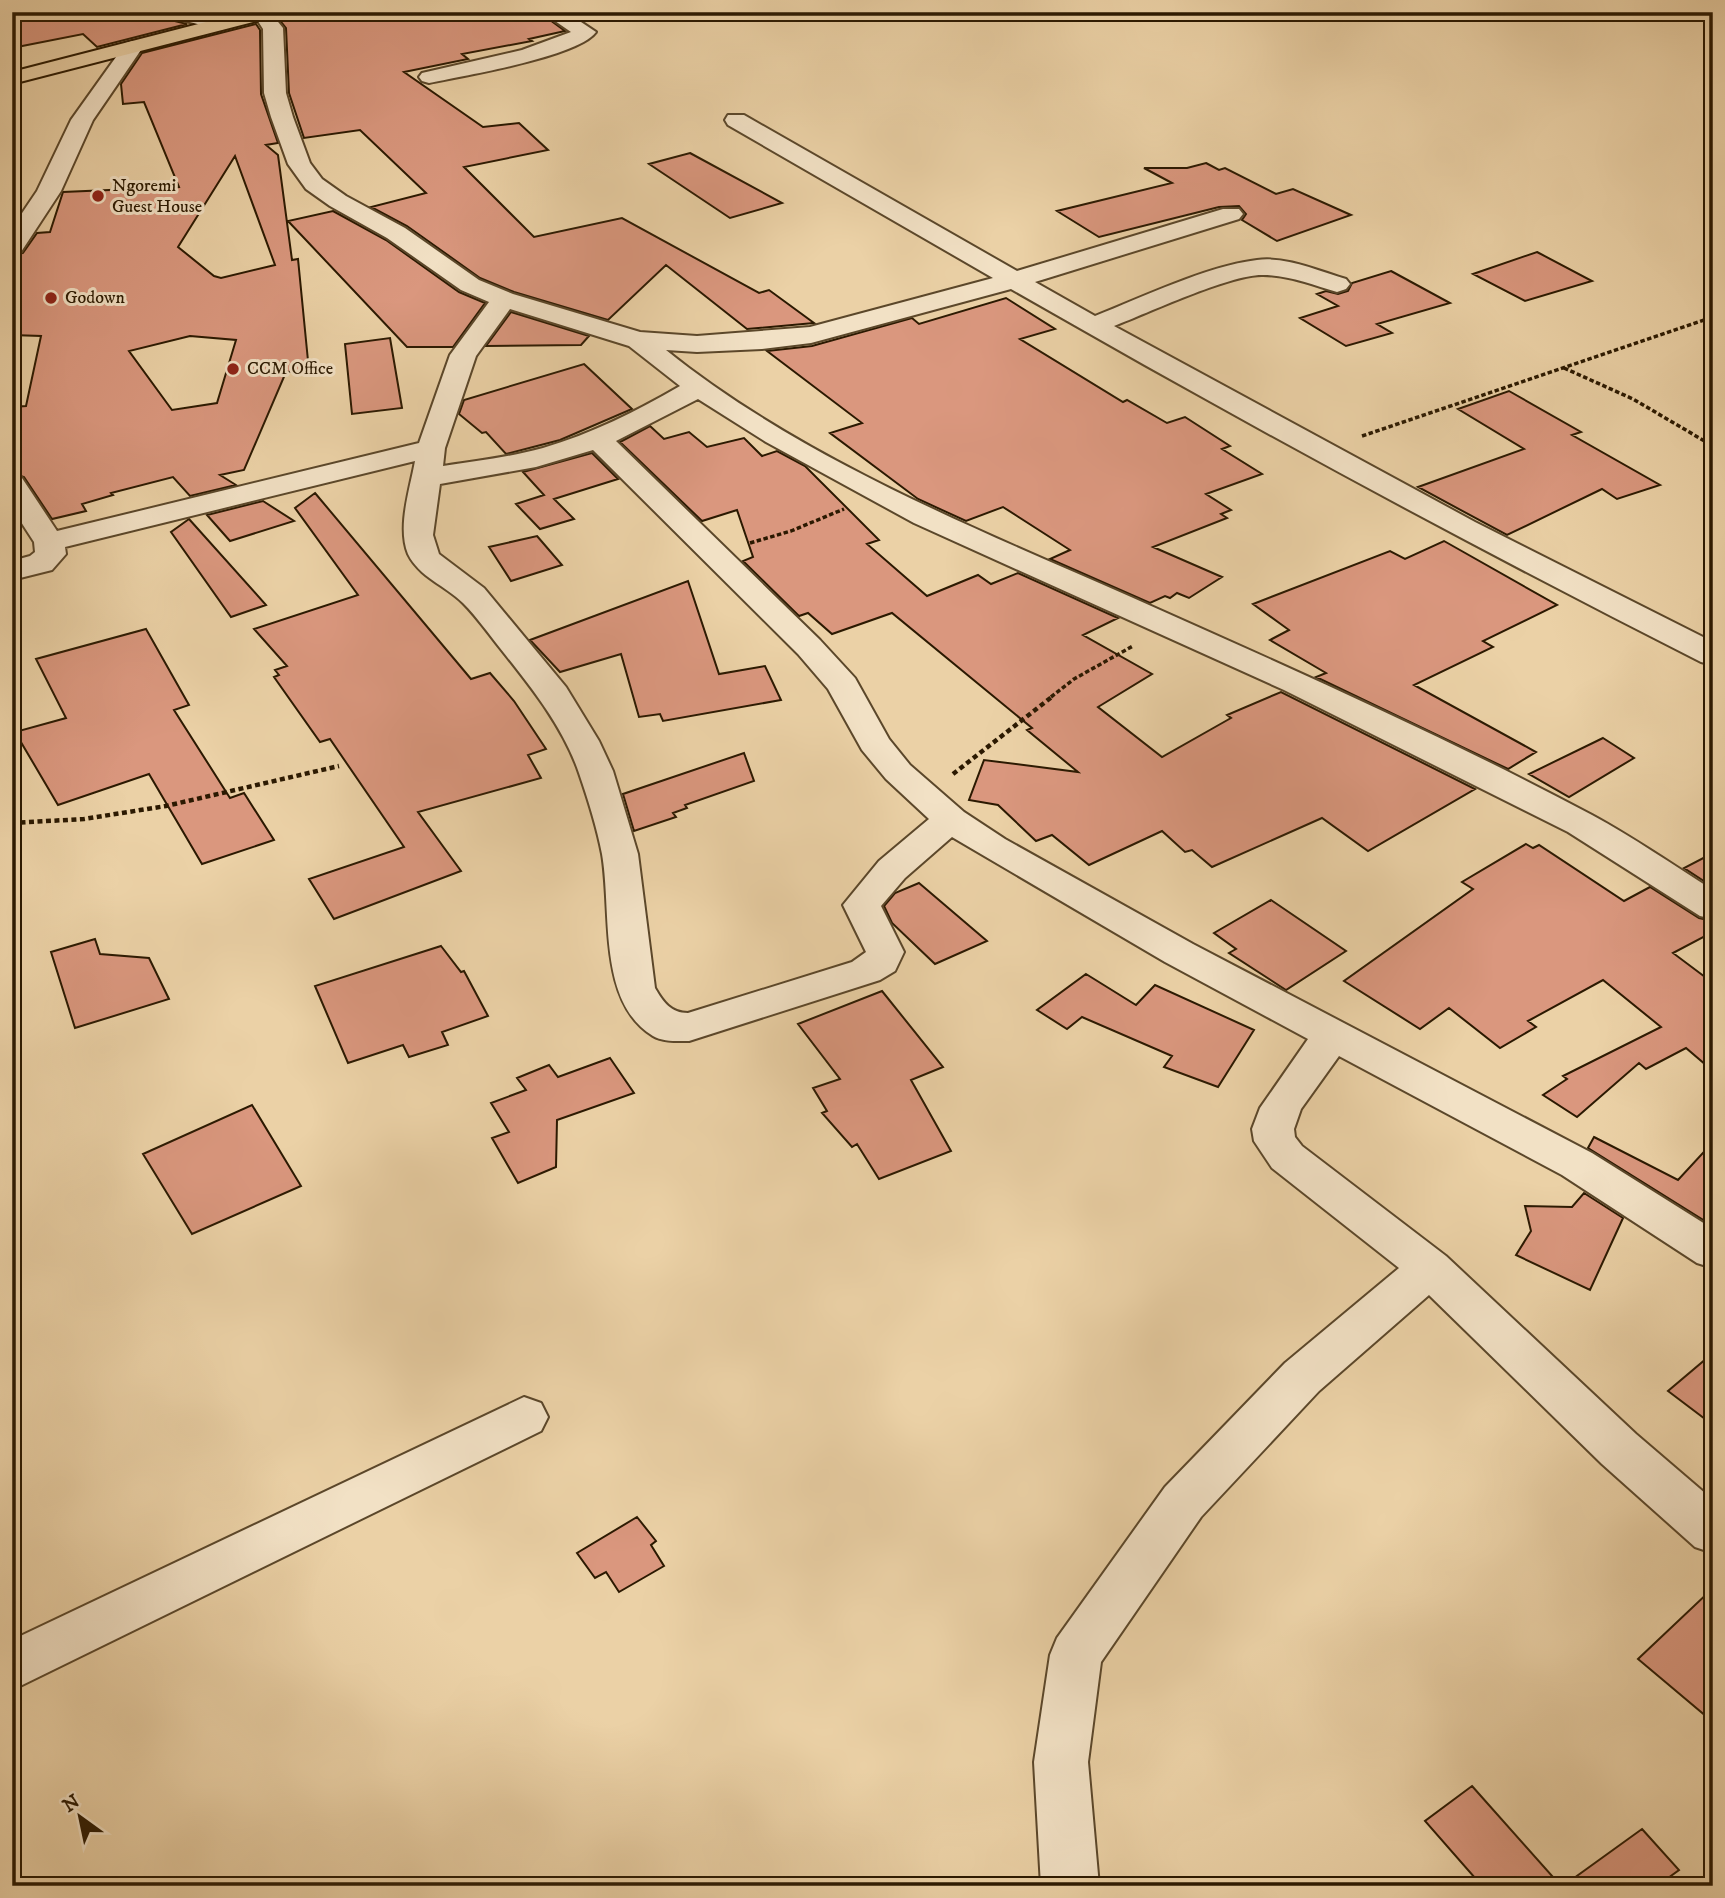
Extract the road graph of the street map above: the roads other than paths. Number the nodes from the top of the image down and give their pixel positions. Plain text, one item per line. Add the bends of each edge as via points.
1 (174, 12) edge
2 (552, 12) edge
3 (265, 13) edge
4 (220, 24) junction
5 (132, 47) junction
6 (429, 77) dead end
7 (12, 78) edge
8 (736, 120) dead end
9 (1231, 214) dead end
10 (12, 247) edge
11 (1015, 281) junction
12 (1337, 284) dead end
13 (504, 299) junction
14 (1091, 326) junction
15 (638, 340) junction
16 (697, 388) junction
17 (597, 438) junction
18 (430, 462) junction
19 (12, 484) edge
20 (48, 542) junction
21 (12, 571) edge
22 (1713, 655) edge
23 (951, 820) junction
24 (1713, 907) edge
25 (1332, 1036) junction
26 (1713, 1251) edge
27 (1430, 1268) junction
28 (524, 1416) dead end
29 (1713, 1531) edge
30 (12, 1666) edge
31 (1070, 1886) edge

1 - 4 street
2 - 6 street via 586,32 523,54
3 - 4 main road
3 - 13 street via 273,28 275,93 299,164 314,184 470,285
4 - 5 main road
5 - 7 main road
5 - 10 street via 82,120 49,191
8 - 11 street
9 - 11 street
11 - 14 street
11 - 15 street via 811,335 696,344
12 - 14 street via 1280,268 1258,267
13 - 15 street
13 - 18 street via 463,355
14 - 22 street via 1319,451
15 - 16 street
16 - 17 street
16 - 24 street via 925,517 1296,683 1581,824
17 - 18 street via 521,461
17 - 23 street via 809,647 843,685 874,743 898,772
18 - 20 street
18 - 23 street via 418,535 424,555 480,603 554,694 582,741 596,771 620,854 635,989 649,1011 668,1027 689,1027 866,971 881,962 885,952 864,919 862,905 901,860
19 - 20 street
20 - 21 street via 51,554 41,563
23 - 25 street via 1052,882
25 - 26 street via 1577,1164
25 - 27 street via 1283,1104 1273,1128 1275,1143
27 - 29 street via 1619,1449
27 - 31 street via 1302,1377 1183,1502 1076,1655 1061,1762
28 - 30 street

